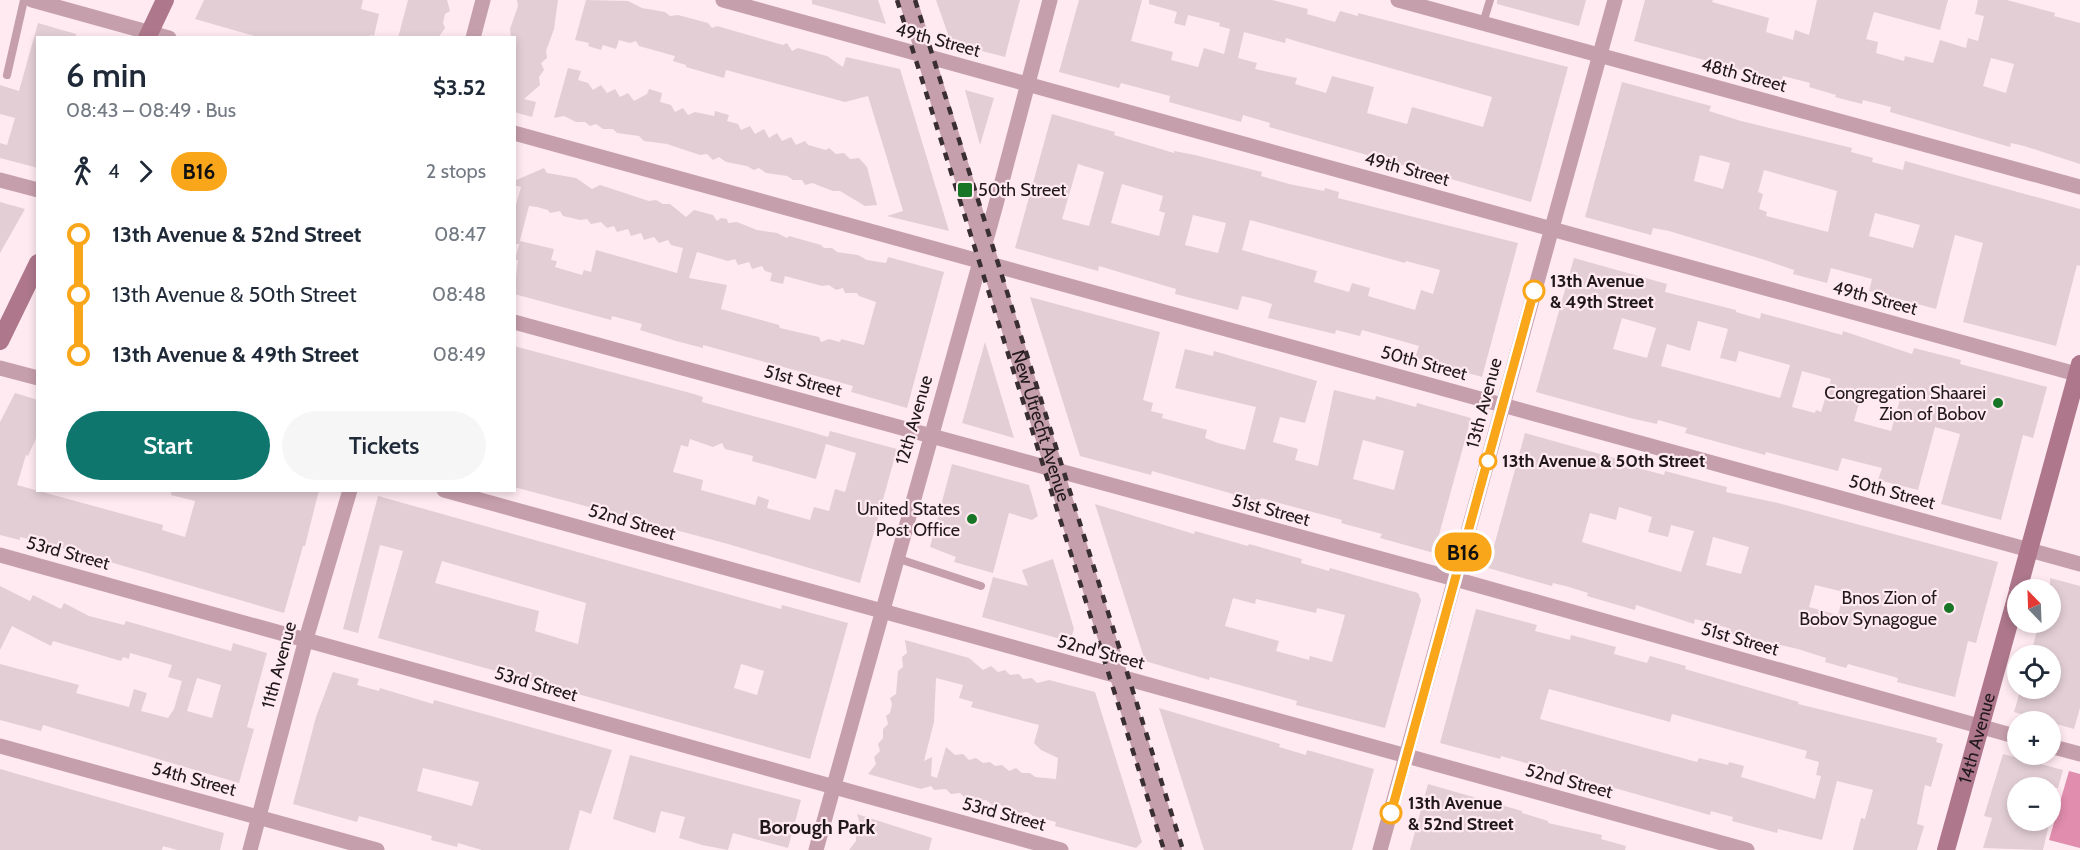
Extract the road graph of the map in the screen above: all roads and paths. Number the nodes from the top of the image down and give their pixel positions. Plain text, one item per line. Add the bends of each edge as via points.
1 (24, 0) edge
2 (32, 0) edge
3 (165, 0) edge
4 (483, 0) edge
5 (723, 0) edge
6 (908, 0) edge
7 (1050, 0) edge
8 (1398, 0) edge
9 (1490, 0) edge
10 (1615, 0) edge
11 (1483, 23) junction
12 (148, 35) edge
13 (474, 36) edge
14 (1599, 56) junction
15 (927, 57) junction
16 (8, 75) dead end
17 (1027, 84) junction
18 (516, 134) edge
19 (0, 180) edge
20 (2080, 187) edge
21 (36, 189) edge
22 (1551, 229) junction
23 (985, 242) junction
24 (986, 263) junction
25 (36, 267) edge
26 (516, 323) edge
27 (0, 342) edge
28 (0, 368) edge
29 (2079, 371) edge
30 (36, 377) edge
31 (1503, 405) junction
32 (930, 437) junction
33 (1054, 471) junction
34 (349, 492) edge
35 (451, 492) edge
36 (2029, 550) junction
37 (0, 555) edge
38 (896, 558) junction
39 (2080, 564) edge
40 (1455, 579) junction
41 (2021, 579) edge
42 (981, 586) dead end
43 (881, 612) junction
44 (2007, 629) edge
45 (306, 639) junction
46 (1118, 677) junction
47 (1980, 726) junction
48 (2007, 734) edge
49 (0, 746) edge
50 (2061, 749) edge
51 (2080, 754) edge
52 (1406, 756) junction
53 (833, 787) junction
54 (259, 818) junction
55 (250, 850) edge
56 (377, 850) edge
57 (816, 850) edge
58 (1061, 850) edge
59 (1173, 850) edge
60 (1380, 850) edge
61 (1747, 850) edge
62 (1946, 850) edge

1 - 16 lane
2 - 12 street
3 - 12 main road
4 - 13 street
5 - 15 street, 49th Street
6 - 15 street, New Utrecht Avenue
7 - 17 street
8 - 11 street, 48th Street
9 - 11 lane
10 - 14 street, 13th Avenue
11 - 14 street, 48th Street
14 - 20 street, 48th Street
14 - 22 street, 13th Avenue
15 - 17 street, 49th Street
15 - 23 street, New Utrecht Avenue
17 - 22 street, 49th Street
17 - 23 street
18 - 24 street, 50th Street
19 - 21 street
22 - 29 street, 49th Street
22 - 31 street, 13th Avenue
23 - 24 street, New Utrecht Avenue
24 - 31 street, 50th Street
24 - 32 street, 12th Avenue
24 - 33 street, New Utrecht Avenue
25 - 27 main road
26 - 32 street, 51st Street
28 - 30 street
29 - 36 main road, 14th Avenue
31 - 36 street, 50th Street
31 - 40 street, 13th Avenue
32 - 33 street, 51st Street
32 - 38 street, 12th Avenue
33 - 40 street, 51st Street
33 - 46 street, New Utrecht Avenue
34 - 45 street, 11th Avenue
35 - 43 street, 52nd Street
36 - 39 street, 50th Street
36 - 41 main road, 14th Avenue
37 - 45 street, 53rd Street
38 - 42 lane
38 - 43 street, 12th Avenue
40 - 47 street, 51st Street
40 - 52 street, 13th Avenue
43 - 46 street, 52nd Street
43 - 53 street, 12th Avenue
44 - 47 main road, 14th Avenue
45 - 53 street, 53rd Street
45 - 54 street, 11th Avenue
46 - 52 street, 52nd Street
46 - 59 street, New Utrecht Avenue
47 - 48 street, 51st Street
47 - 62 main road, 14th Avenue
49 - 54 street, 54th Street
50 - 51 street
52 - 60 street, 13th Avenue
52 - 61 street, 52nd Street
53 - 57 street, 12th Avenue
53 - 58 street, 53rd Street
54 - 55 street, 11th Avenue
54 - 56 street, 54th Street

